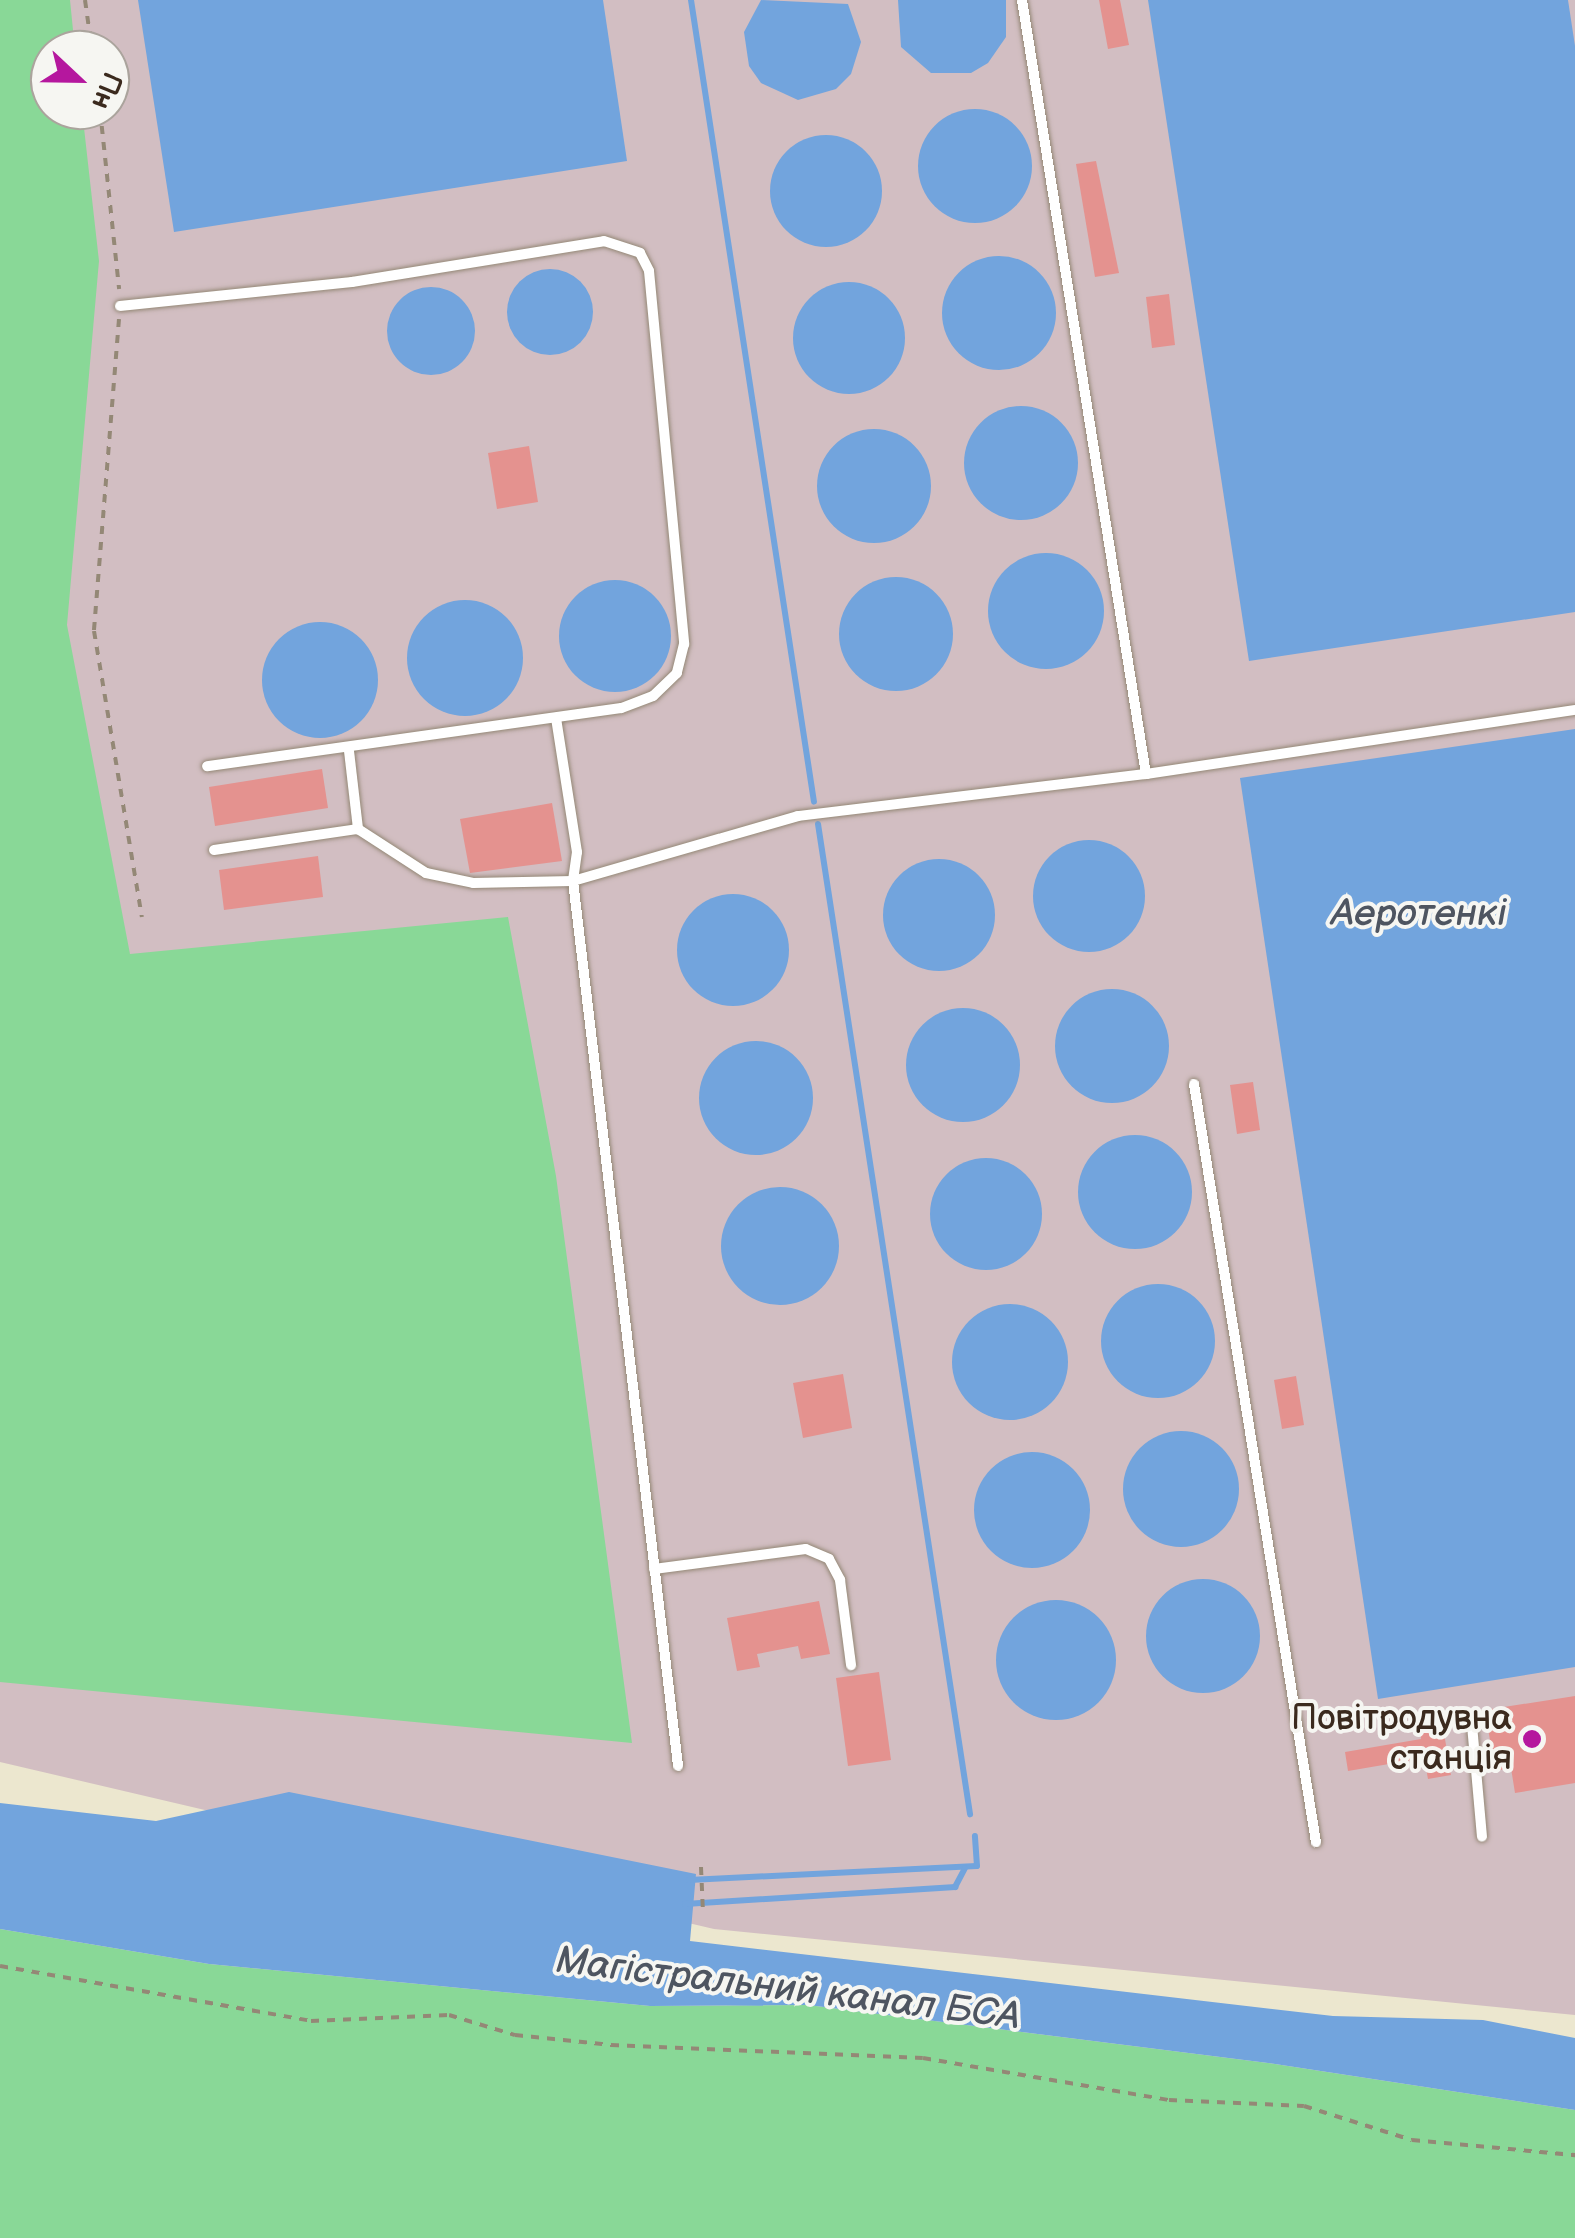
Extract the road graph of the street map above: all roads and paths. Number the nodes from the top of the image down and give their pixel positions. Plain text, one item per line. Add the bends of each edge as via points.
1 (85, 0) edge
2 (1022, 0) edge
3 (89, 30) edge
4 (102, 130) edge
5 (120, 306) junction
6 (1575, 710) edge
7 (556, 718) junction
8 (350, 751) junction
9 (207, 766) dead end
10 (1146, 774) junction
11 (358, 830) junction
12 (214, 850) dead end
13 (572, 881) junction
14 (142, 917) dead end
15 (1194, 1084) dead end
16 (654, 1569) junction
17 (850, 1665) dead end
18 (1472, 1725) dead end
19 (678, 1766) dead end
20 (1482, 1838) dead end
21 (1316, 1842) dead end
22 (702, 1868) dead end
23 (703, 1912) dead end
24 (0, 1966) edge
25 (1575, 2155) edge

1 - 3 path
2 - 10 lane
4 - 5 path
5 - 7 lane via 352,282 604,241 640,252 649,271 684,644 677,673 653,696
5 - 14 path via 94,630
6 - 10 lane
7 - 8 lane
7 - 13 lane via 577,852
8 - 9 lane
8 - 11 lane
10 - 13 lane via 798,816
11 - 12 lane
11 - 13 lane via 426,873 473,883
13 - 16 lane
15 - 21 lane
16 - 17 lane via 806,1550 829,1559 840,1580
16 - 19 lane
18 - 20 lane
22 - 23 path
24 - 25 path via 312,2021 449,2015 515,2035 611,2045 923,2058 1169,2100 1304,2106 1412,2140

